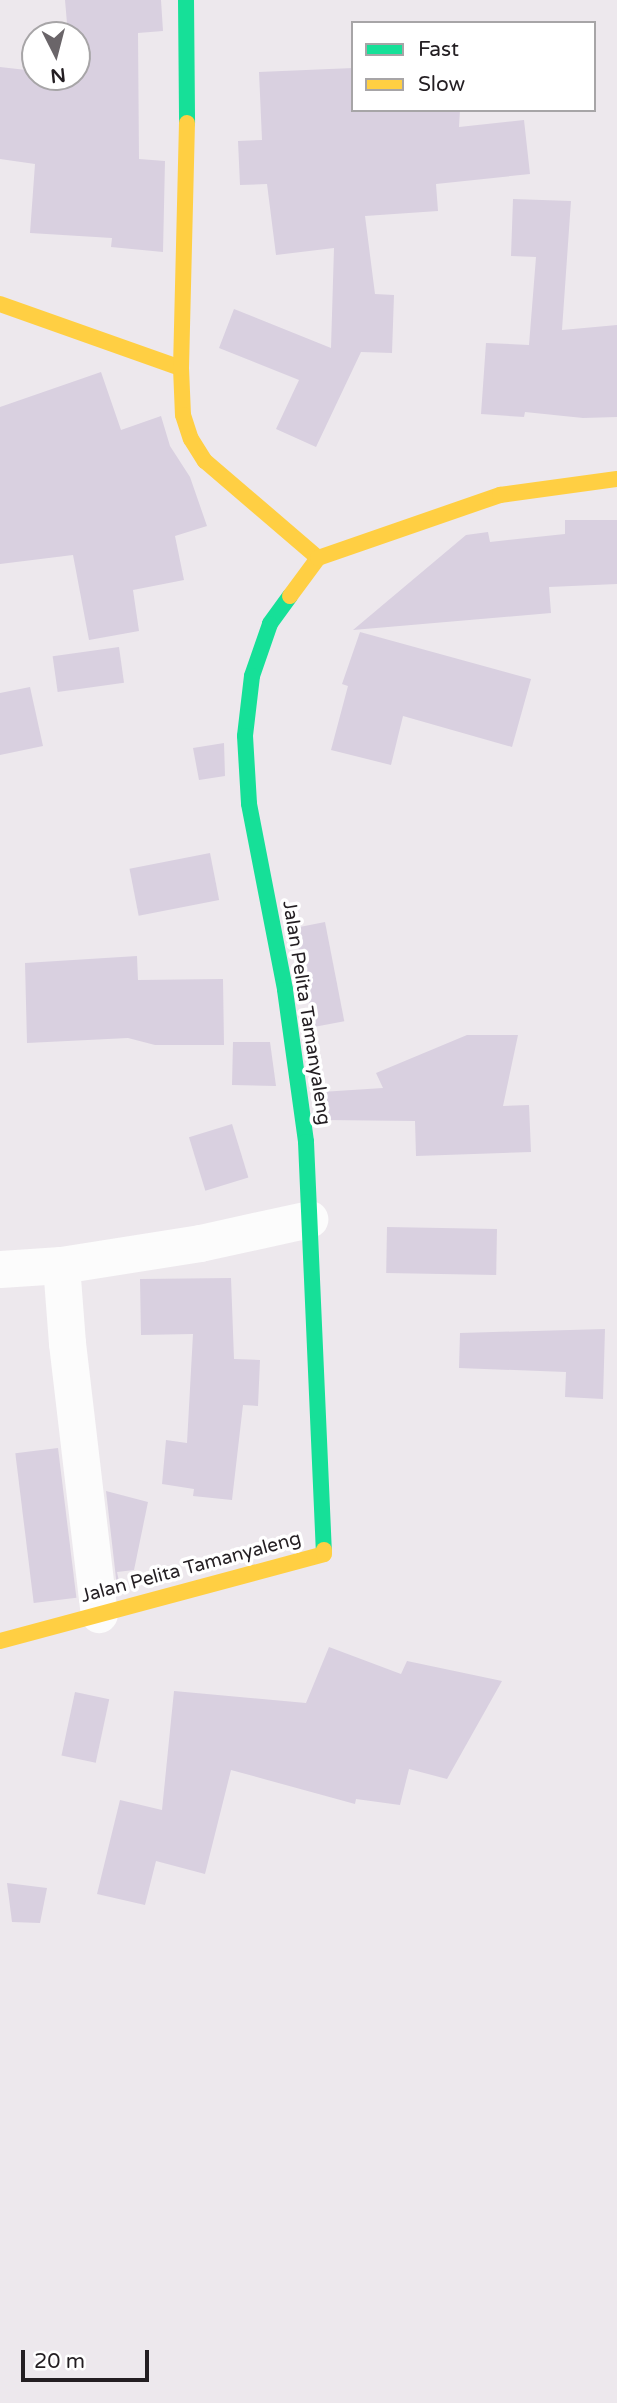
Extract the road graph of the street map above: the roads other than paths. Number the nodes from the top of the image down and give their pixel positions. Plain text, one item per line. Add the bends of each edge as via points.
1 (186, 0) edge
2 (0, 304) edge
3 (181, 368) junction
4 (617, 479) edge
5 (318, 558) junction
6 (309, 1219) junction
7 (61, 1265) junction
8 (0, 1269) edge
9 (99, 1614) junction
10 (0, 1641) edge

1 - 3 street via 187,191
2 - 3 street
3 - 5 street via 183,415 205,461
4 - 5 street via 500,495
5 - 6 street, Jalan Pelita Tamanyaleng via 270,624 252,676 245,736 249,804 296,1059
6 - 7 street via 200,1243
6 - 9 street, Jalan Pelita Tamanyaleng via 324,1554
7 - 8 street
7 - 9 street
9 - 10 street, Jalan Pelita Tamanyaleng

